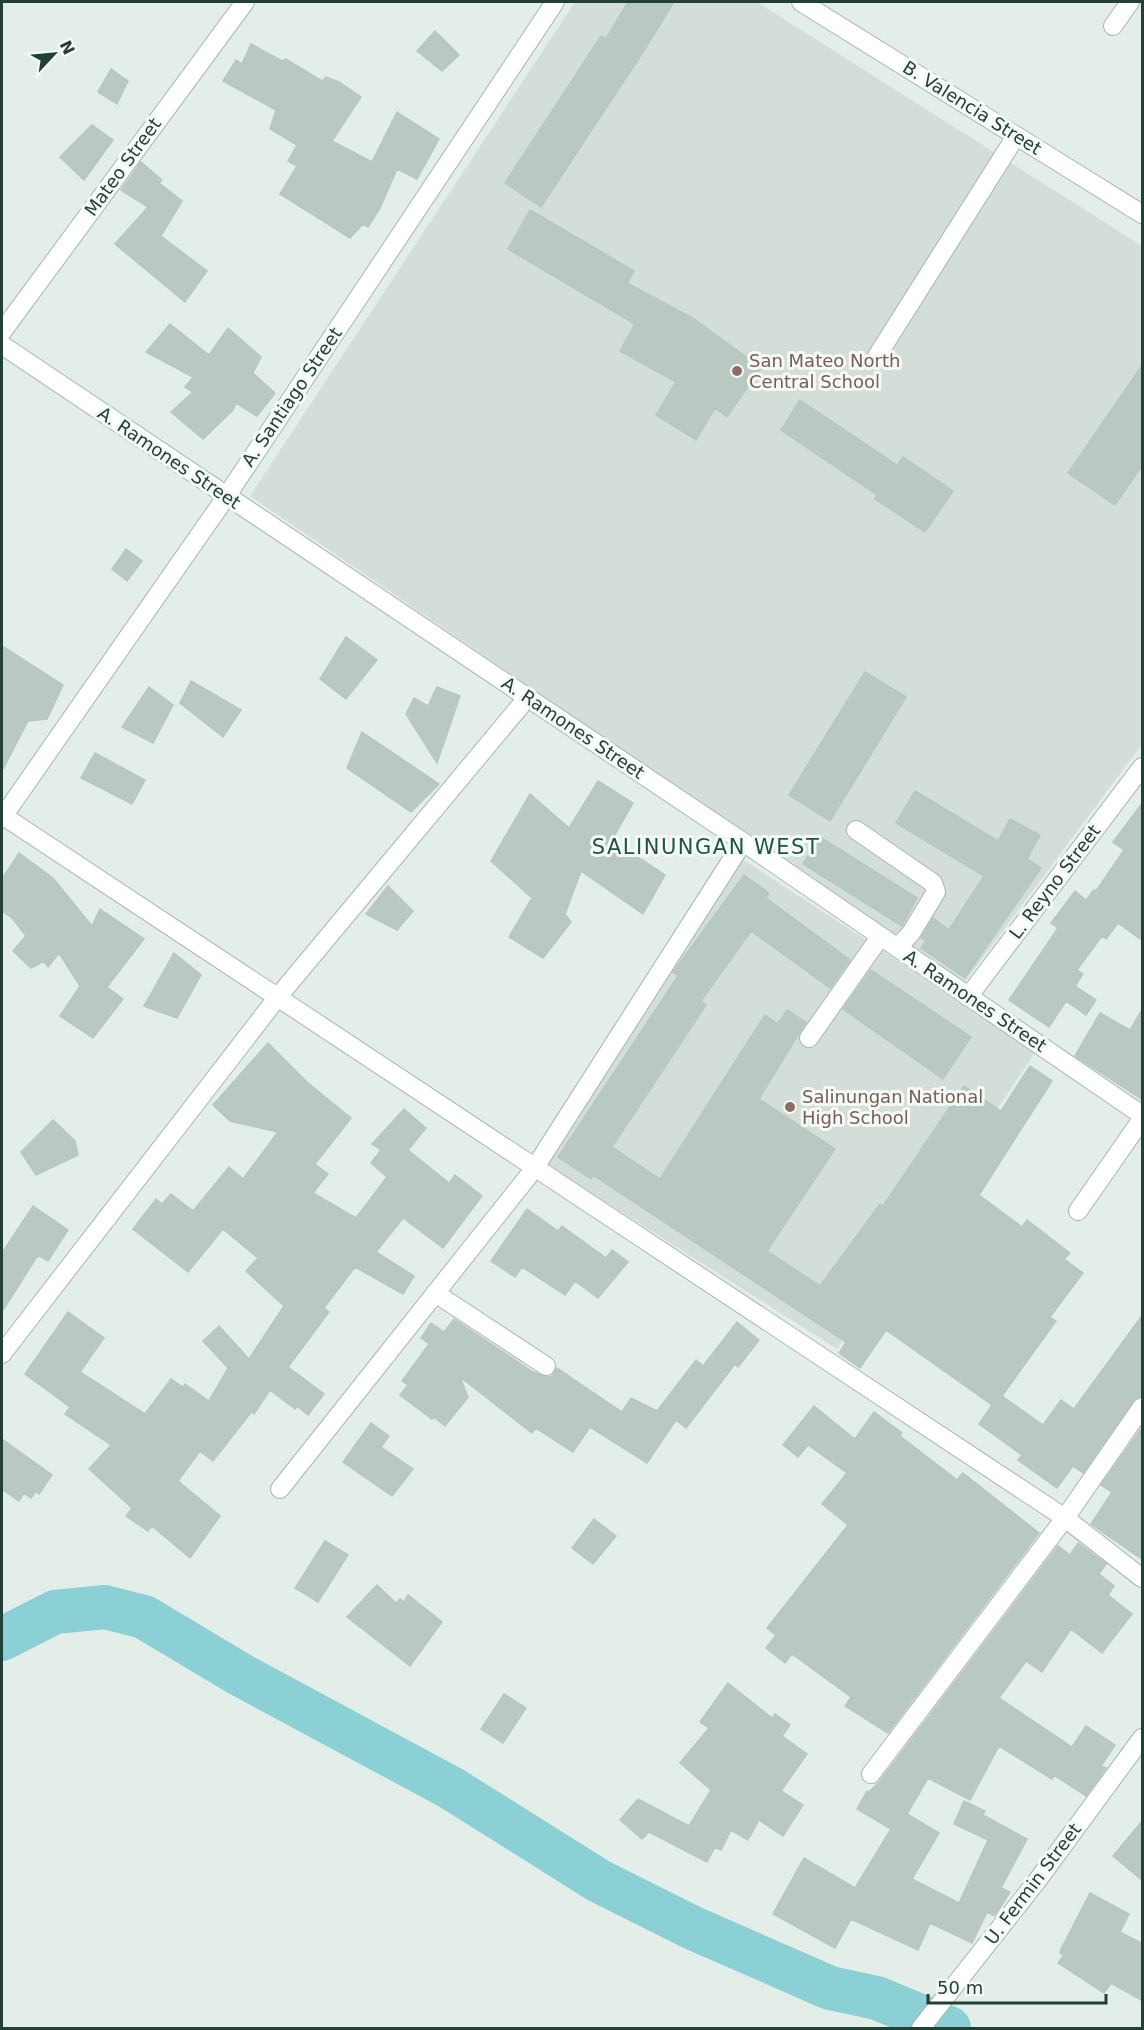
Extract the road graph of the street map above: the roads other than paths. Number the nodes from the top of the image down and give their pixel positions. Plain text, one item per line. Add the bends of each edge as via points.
1 (245, 2) edge
2 (555, 2) edge
3 (801, 2) edge
4 (1130, 2) edge
5 (1113, 26) dead end
6 (1016, 135) junction
7 (1143, 214) edge
8 (2, 332) edge
9 (2, 345) edge
10 (877, 356) dead end
11 (226, 497) junction
12 (527, 698) junction
13 (1143, 767) edge
14 (2, 816) edge
15 (856, 830) dead end
16 (743, 842) junction
17 (880, 937) junction
18 (897, 948) junction
19 (968, 997) junction
20 (277, 998) junction
21 (809, 1038) dead end
22 (1143, 1117) edge
23 (534, 1169) junction
24 (1078, 1211) dead end
25 (435, 1293) junction
26 (2, 1354) edge
27 (546, 1366) dead end
28 (1143, 1407) edge
29 (280, 1490) dead end
30 (1065, 1518) junction
31 (1143, 1578) edge
32 (1143, 1738) edge
33 (871, 1773) dead end
34 (921, 2028) edge

1 - 8 street, Mateo Street
2 - 11 street, A. Santiago Street
3 - 6 street, B. Valencia Street
4 - 5 street
6 - 7 street, B. Valencia Street
6 - 10 street
9 - 11 street, A. Ramones Street
11 - 12 street, A. Ramones Street
11 - 14 street, A. Santiago Street
12 - 16 street, A. Ramones Street
12 - 20 street
13 - 19 street, L. Reyno Street
14 - 20 street
15 - 18 street via 933,883 936,892
16 - 17 street, A. Ramones Street
16 - 23 street
17 - 18 street, A. Ramones Street
17 - 21 street
18 - 19 street, A. Ramones Street
19 - 22 street, A. Ramones Street
20 - 23 street
20 - 26 street
22 - 24 street
23 - 25 street
23 - 30 street
25 - 27 street
25 - 29 street
28 - 30 street
30 - 31 street
30 - 33 street
32 - 34 street, U. Fermin Street

